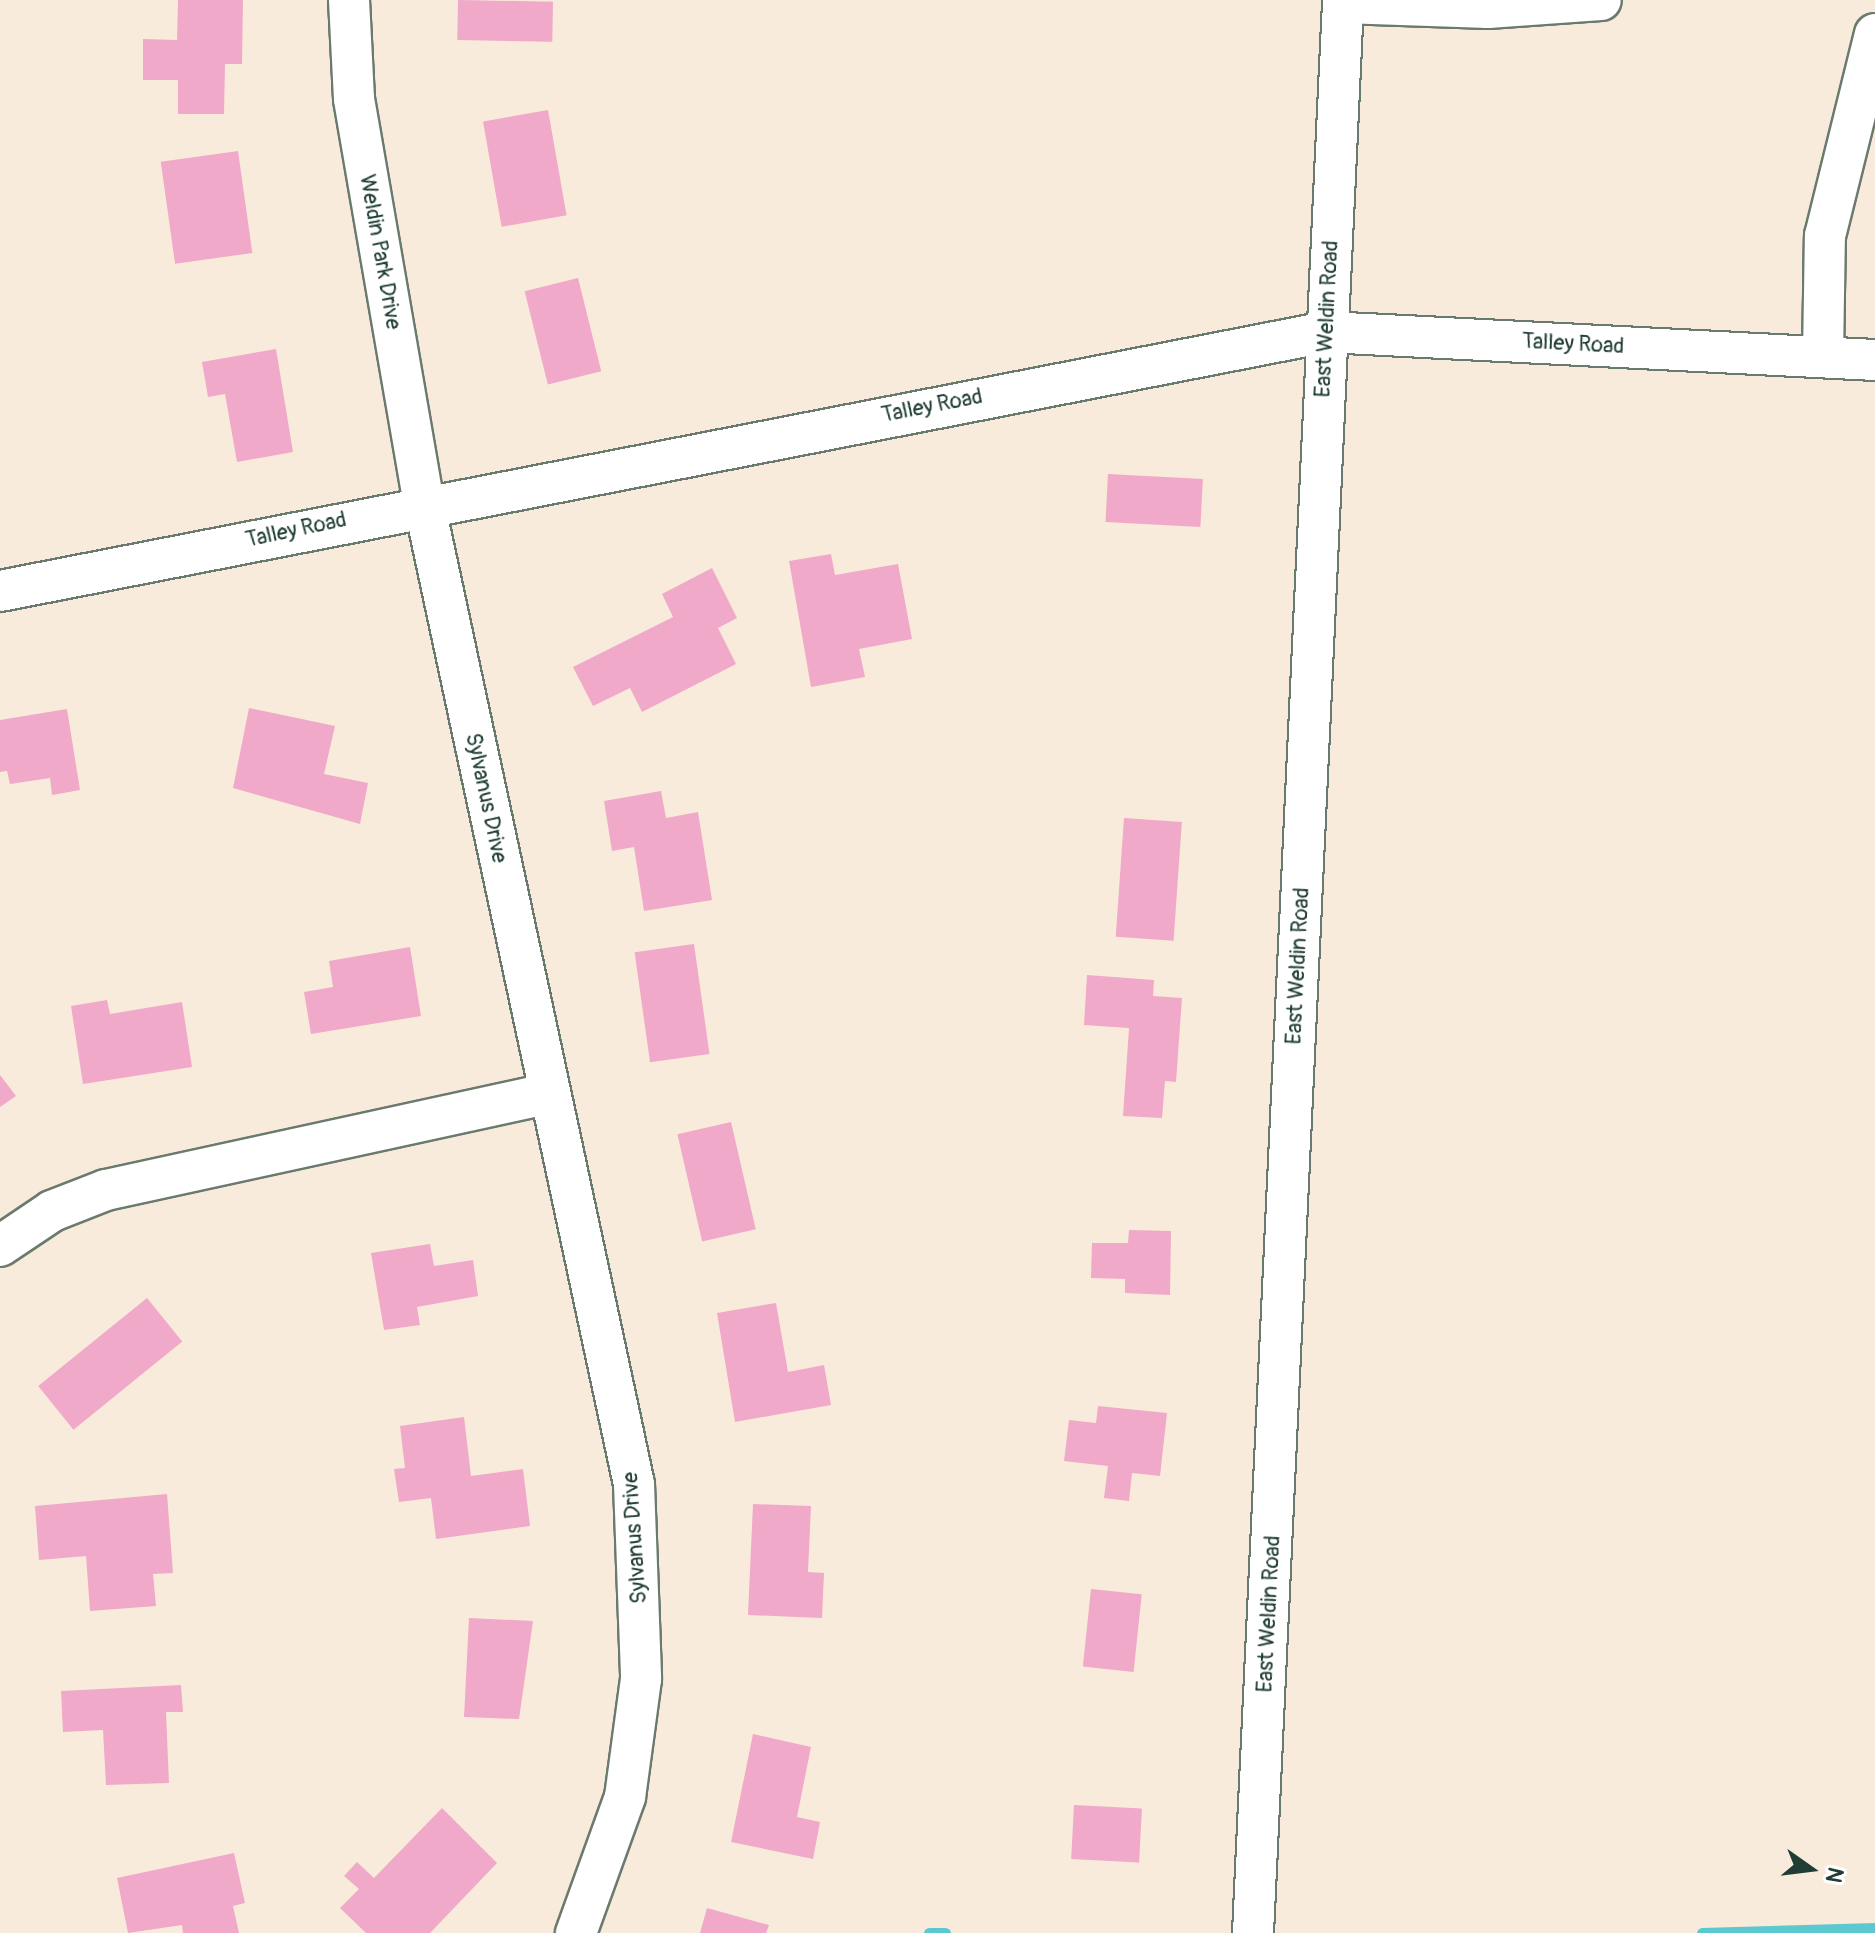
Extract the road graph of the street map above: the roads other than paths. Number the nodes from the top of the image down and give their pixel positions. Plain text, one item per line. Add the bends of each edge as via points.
1 (349, 0) edge
2 (1601, 0) edge
3 (1343, 2) edge
4 (1875, 34) edge
5 (1326, 332) junction
6 (1823, 357) junction
7 (1875, 360) edge
8 (424, 503) junction
9 (0, 591) edge
10 (548, 1094) junction
11 (0, 1246) edge
12 (576, 1933) edge
13 (1253, 1933) edge

1 - 8 street, Weldin Park Drive via 354,99
2 - 3 street via 1488,8
3 - 5 street, East Weldin Road
4 - 6 street via 1825,236
5 - 6 street, Talley Road
5 - 8 street, Talley Road
5 - 13 street, East Weldin Road
6 - 7 street, Talley Road
8 - 9 street, Talley Road
8 - 10 street, Sylvanus Drive
10 - 11 street via 106,1190 52,1211
10 - 12 street, Sylvanus Drive via 634,1484 642,1562 641,1679 625,1797

